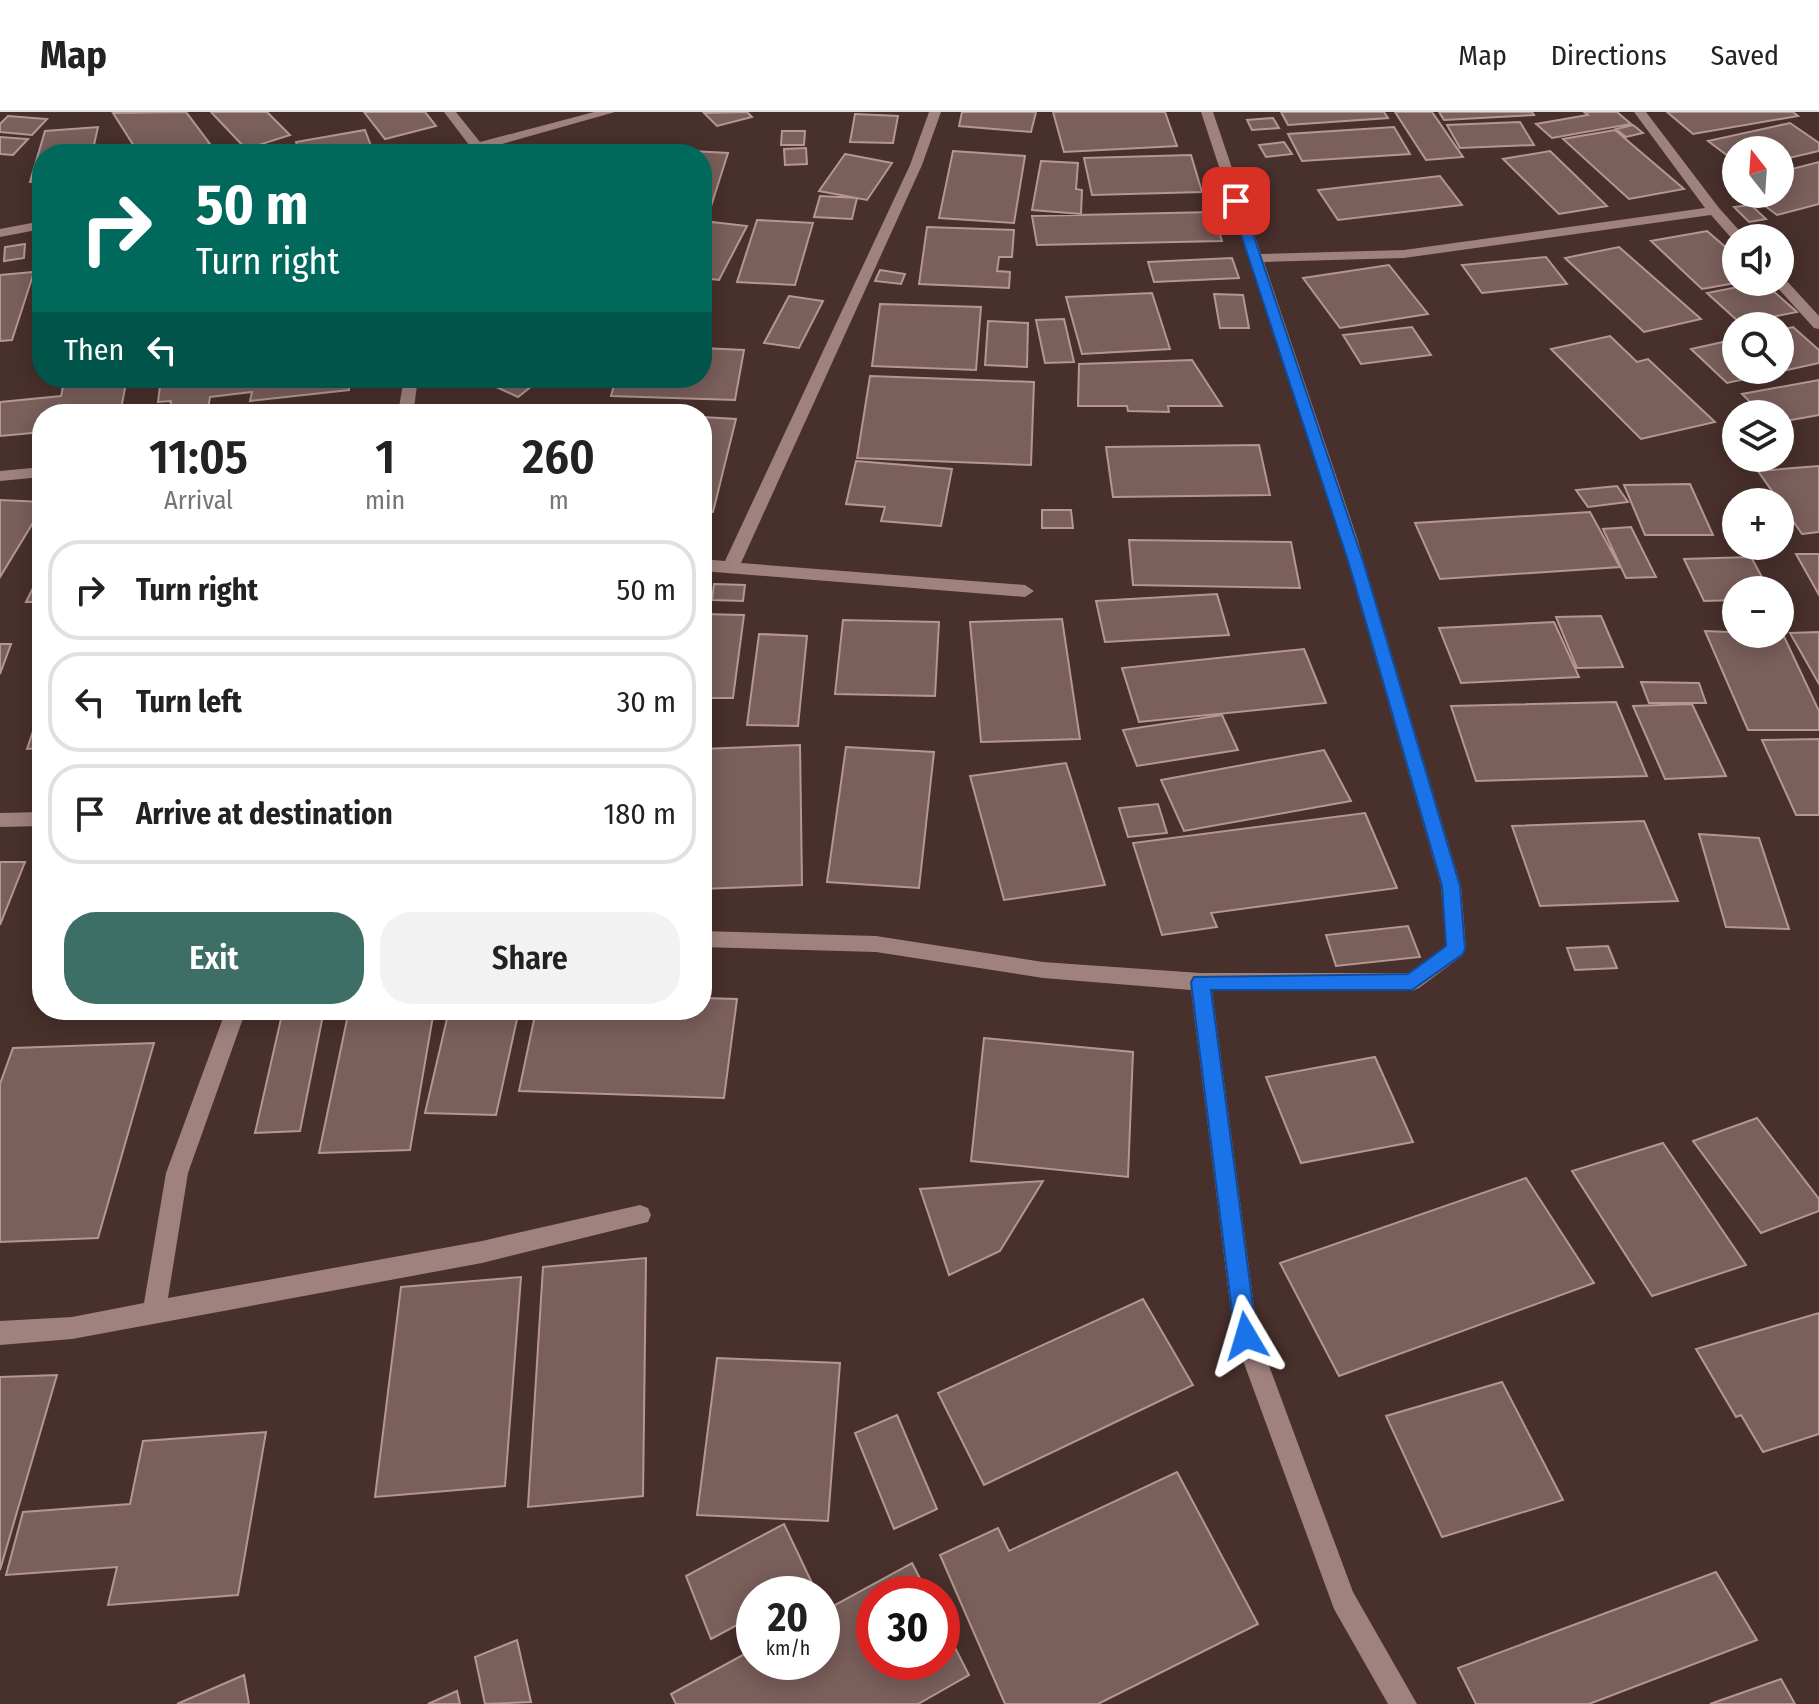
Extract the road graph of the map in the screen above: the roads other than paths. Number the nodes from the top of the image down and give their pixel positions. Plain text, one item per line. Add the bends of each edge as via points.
1 (450, 112) edge
2 (609, 112) edge
3 (935, 112) edge
4 (1207, 112) edge
5 (1640, 112) edge
6 (475, 144) edge
7 (488, 144) edge
8 (1714, 211) junction
9 (1726, 224) edge
10 (32, 227) edge
11 (0, 233) edge
12 (1255, 258) junction
13 (1793, 296) edge
14 (1819, 325) edge
15 (32, 473) edge
16 (0, 476) edge
17 (712, 565) edge
18 (731, 566) junction
19 (1025, 591) dead end
20 (32, 819) edge
21 (0, 820) edge
22 (712, 939) edge
23 (1200, 982) junction
24 (232, 1020) edge
25 (640, 1215) dead end
26 (154, 1312) junction
27 (0, 1333) edge
28 (1403, 1704) edge

1 - 6 street
2 - 7 street
3 - 18 street via 916,165
4 - 12 street
5 - 8 street
8 - 9 street
8 - 12 street via 1404,254
10 - 11 street
12 - 23 street via 1348,535 1447,871 1456,949 1412,982
13 - 14 street
15 - 16 street
17 - 18 street
18 - 19 street
20 - 21 street
22 - 23 street via 876,944 1043,970
23 - 28 street via 1246,1336 1343,1600
24 - 26 street via 177,1173
25 - 26 street via 467,1255
26 - 27 street via 72,1328

